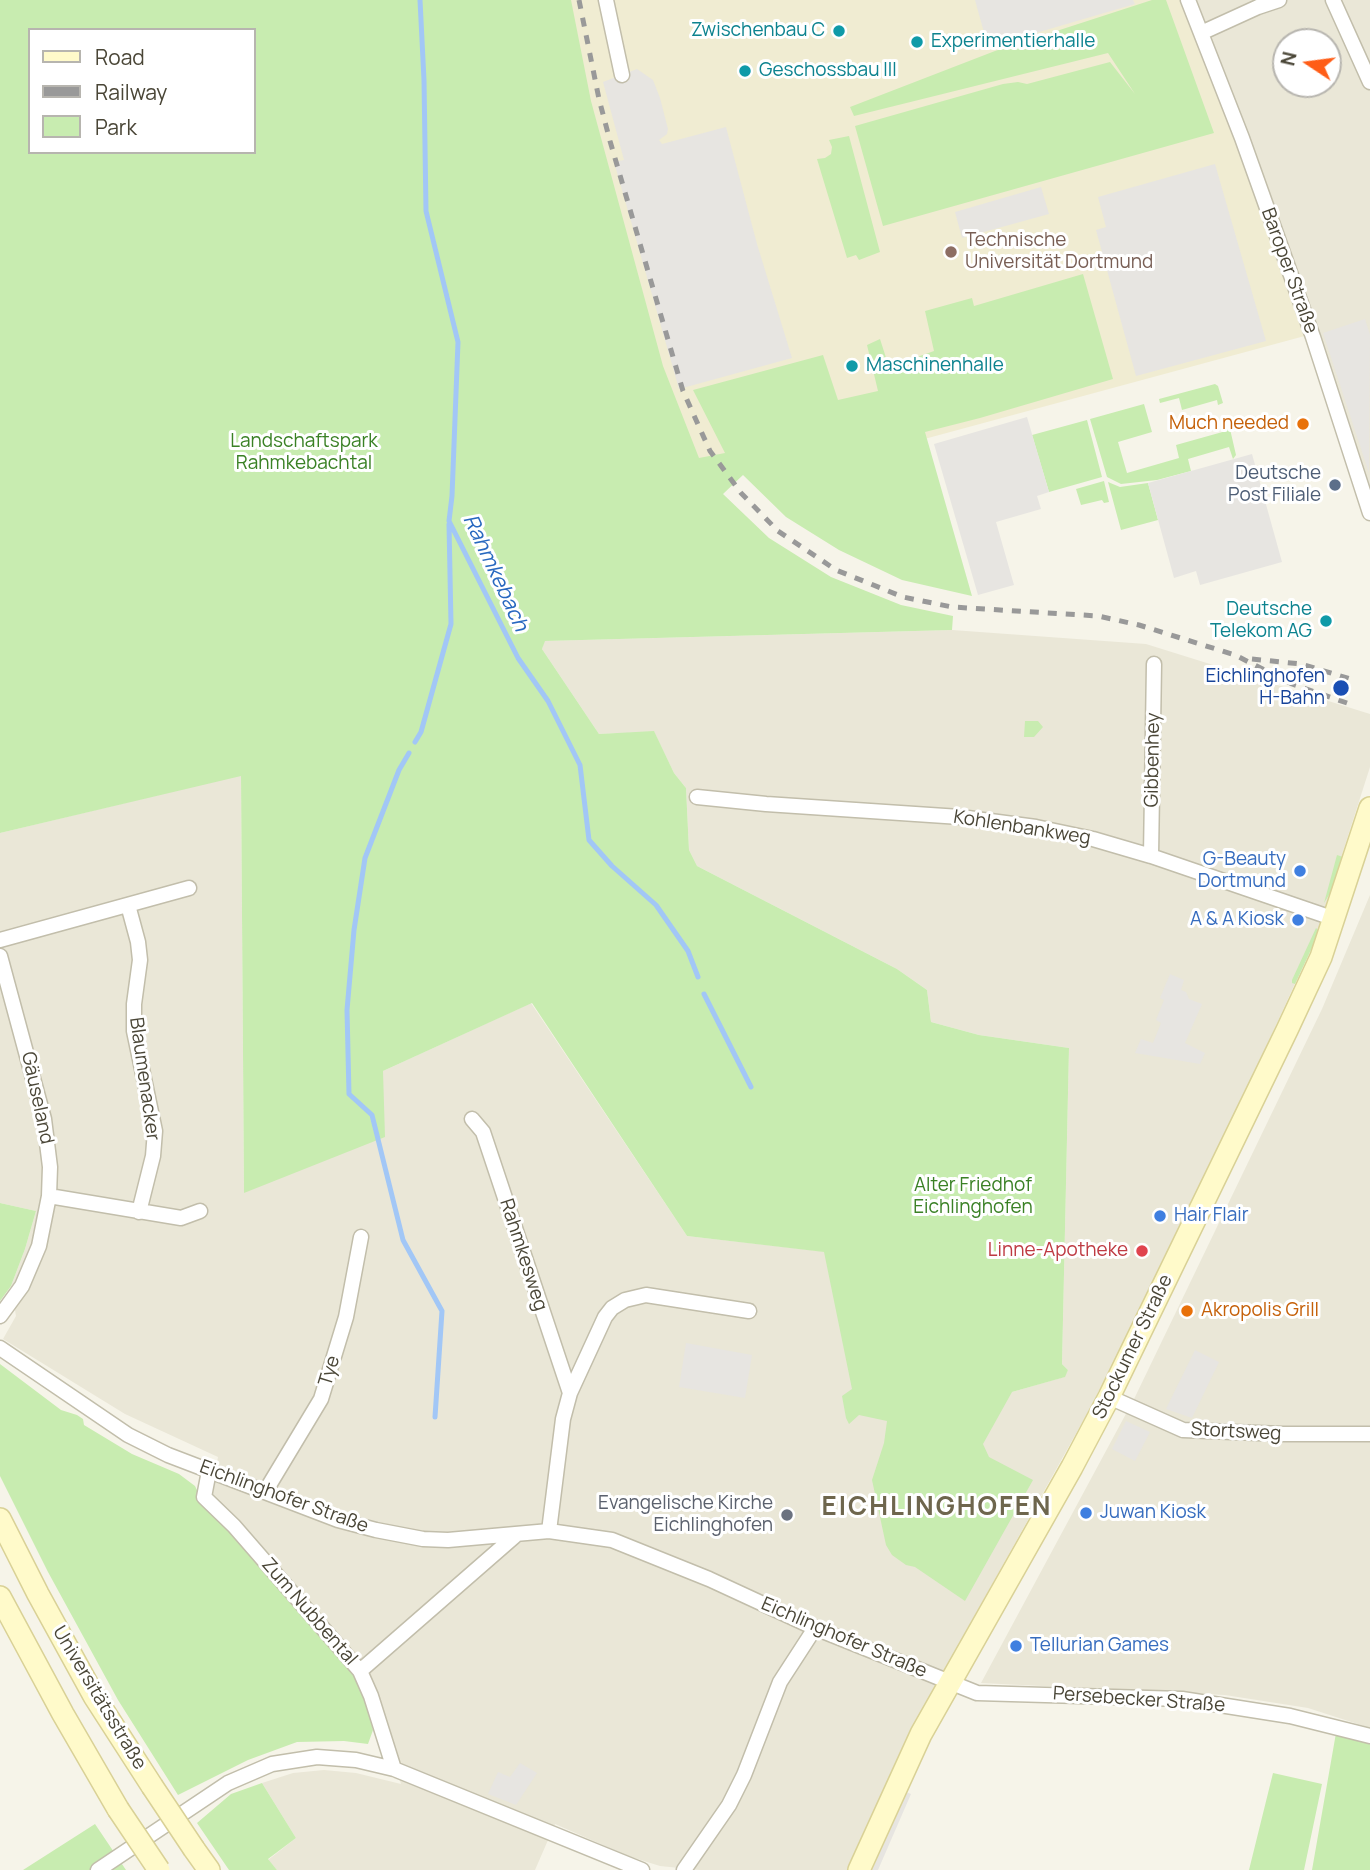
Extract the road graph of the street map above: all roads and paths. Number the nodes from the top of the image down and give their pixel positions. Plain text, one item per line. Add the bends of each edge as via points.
1 (606, 0) edge
2 (1188, 0) edge
3 (1279, 0) edge
4 (1333, 0) edge
5 (1201, 33) junction
6 (622, 75) dead end
7 (1370, 82) edge
8 (1370, 513) edge
9 (1154, 664) dead end
10 (697, 797) dead end
11 (1370, 807) edge
12 (1151, 856) junction
13 (189, 888) dead end
14 (128, 905) junction
15 (1335, 919) junction
16 (0, 940) edge
17 (0, 956) edge
18 (472, 1119) dead end
19 (49, 1196) junction
20 (200, 1211) dead end
21 (139, 1212) junction
22 (362, 1237) dead end
23 (749, 1311) dead end
24 (0, 1316) edge
25 (0, 1348) edge
26 (570, 1393) junction
27 (1109, 1397) junction
28 (1370, 1434) edge
29 (209, 1471) junction
30 (265, 1492) junction
31 (0, 1519) edge
32 (549, 1531) junction
33 (516, 1535) junction
34 (0, 1597) edge
35 (815, 1628) junction
36 (360, 1671) junction
37 (948, 1683) junction
38 (1370, 1736) edge
39 (394, 1769) junction
40 (98, 1870) edge
41 (159, 1870) edge
42 (209, 1870) edge
43 (642, 1870) edge
44 (684, 1870) edge
45 (859, 1870) edge

1 - 6 street
2 - 5 street, Baroper Straße
3 - 5 street
4 - 7 street
5 - 8 street, Baroper Straße via 1313,337
9 - 12 street, Gibbenhey
10 - 12 street, Kohlenbankweg via 960,817 1036,827
11 - 15 main road, Stockumer Straße
12 - 15 street, Kohlenbankweg
13 - 14 street
14 - 16 street
14 - 21 street, Blaumenacker via 140,960 134,1031 155,1131
15 - 27 main road, Stockumer Straße via 1287,1030
17 - 19 street, Gäuseland via 44,1119
18 - 26 street, Rahmkesweg via 483,1132
19 - 21 street
19 - 24 street, Gäuseland via 32,1265
20 - 21 street via 181,1218
22 - 30 street, Tye via 346,1317 321,1399
23 - 26 street via 646,1295 625,1300 605,1317
25 - 29 street, Eichlinghofer Straße via 128,1435
26 - 32 street
27 - 28 street, Stortsweg via 1182,1430
27 - 37 main road, Stockumer Straße
29 - 30 street, Eichlinghofer Straße
29 - 36 street, Zum Nubbental via 204,1497
30 - 33 street, Eichlinghofer Straße via 338,1520 410,1538
31 - 42 main road, Universitätsstraße, bridge via 94,1696
32 - 33 street, Eichlinghofer Straße
32 - 35 street, Eichlinghofer Straße via 612,1540
33 - 36 street
34 - 41 main road, Universitätsstraße, bridge via 118,1809
35 - 37 street, Eichlinghofer Straße
35 - 44 street via 780,1682 726,1811
36 - 39 street, Zum Nubbental
37 - 38 street, Persebecker Straße via 977,1693 1193,1700 1290,1716
37 - 45 main road, Stockumer Straße
39 - 40 street via 337,1758 272,1764 228,1783
39 - 43 street

